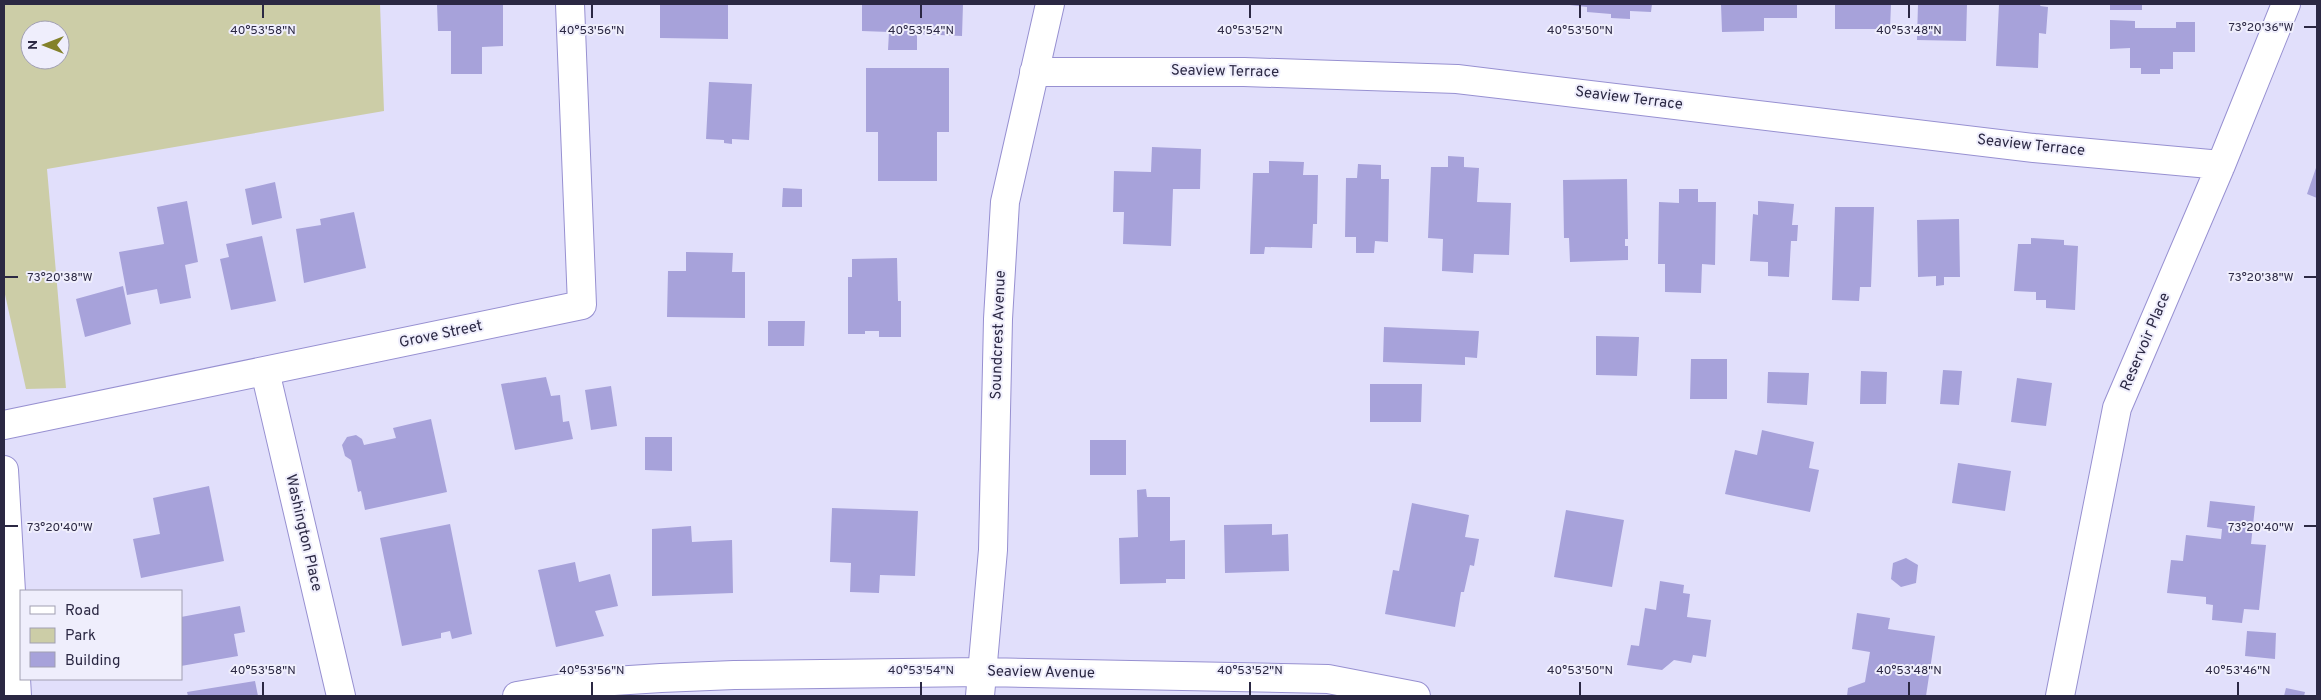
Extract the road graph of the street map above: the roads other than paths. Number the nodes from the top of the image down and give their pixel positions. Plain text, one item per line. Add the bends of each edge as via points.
1 (570, 4) edge
2 (1050, 4) edge
3 (2286, 4) edge
4 (1034, 72) junction
5 (2221, 165) junction
6 (265, 371) junction
7 (4, 425) edge
8 (4, 470) edge
9 (981, 684) edge
10 (1326, 688) edge
11 (17, 696) edge
12 (341, 696) edge
13 (517, 696) edge
14 (1416, 696) edge
15 (2060, 696) edge

1 - 6 street, Grove Street via 582,306
2 - 4 street, Soundcrest Avenue
3 - 5 street, Reservoir Place
4 - 5 street, Seaview Terrace via 1244,72 1457,79 2034,148
4 - 9 street, Soundcrest Avenue via 1005,202 998,319 992,550
5 - 15 street, Reservoir Place via 2118,408
6 - 7 street, Grove Street
6 - 12 street, Washington Place
8 - 11 street
9 - 10 street, Seaview Avenue
9 - 13 street, Seaview Avenue via 734,675 598,682
10 - 14 street, Seaview Avenue

